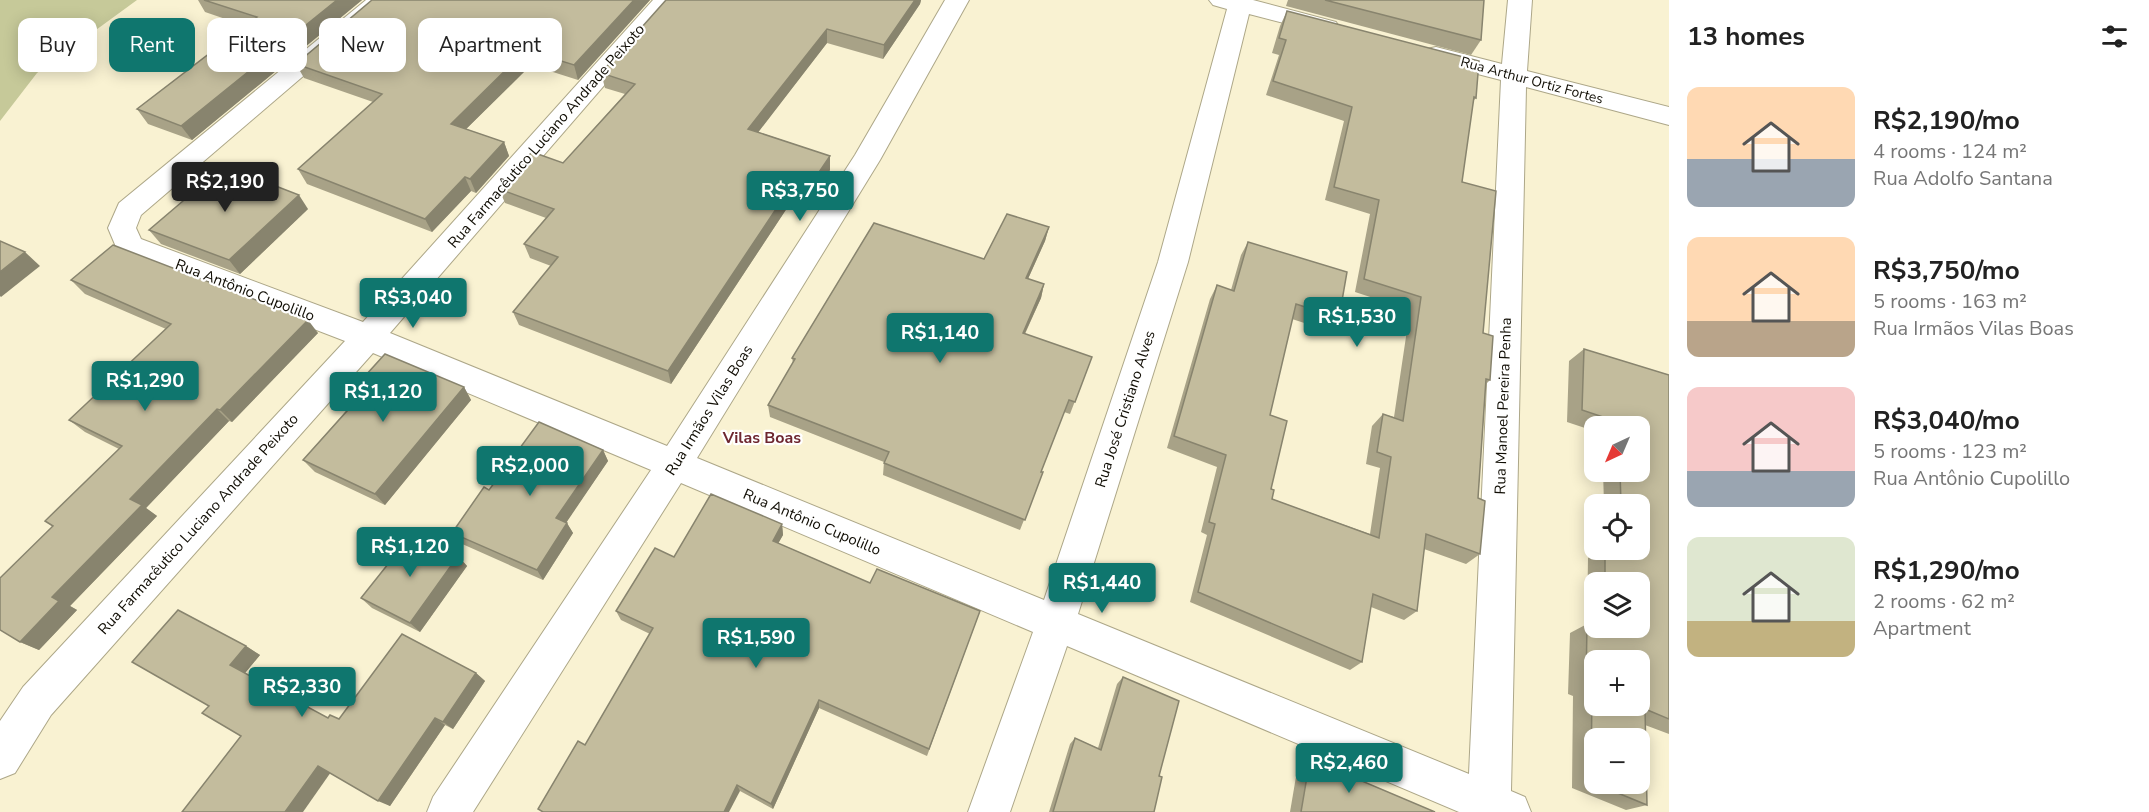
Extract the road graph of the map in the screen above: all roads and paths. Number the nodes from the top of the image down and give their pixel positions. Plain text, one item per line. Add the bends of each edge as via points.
1 (380, 0) edge
2 (666, 0) edge
3 (957, 0) edge
4 (1520, 0) edge
5 (1234, 2) edge
6 (1354, 34) edge
7 (1411, 49) edge
8 (1514, 75) junction
9 (1669, 116) edge
10 (368, 337) junction
11 (675, 463) junction
12 (1055, 625) junction
13 (0, 758) edge
14 (1496, 809) edge
15 (448, 812) edge
16 (989, 812) edge

1 - 10 street, Rua Antônio Cupolillo via 129,210 122,228 129,246
2 - 10 street, Rua Farmacêutico Luciano Andrade Peixoto
3 - 11 street, Rua Irmãos Vilas Boas via 866,160
4 - 8 street, Rua Manoel Pereira Penha
5 - 6 street
5 - 12 street, Rua José Cristiano Alves via 1173,262
7 - 8 street, Rua Arthur Ortiz Fortes
8 - 9 street, Rua Arthur Ortiz Fortes
8 - 14 street, Rua Manoel Pereira Penha
10 - 11 street, Rua Antônio Cupolillo
10 - 13 street, Rua Farmacêutico Luciano Andrade Peixoto via 37,701
11 - 12 street, Rua Antônio Cupolillo
11 - 15 street, Rua Irmãos Vilas Boas
12 - 14 street, Rua Antônio Cupolillo
12 - 16 street, Rua José Cristiano Alves

